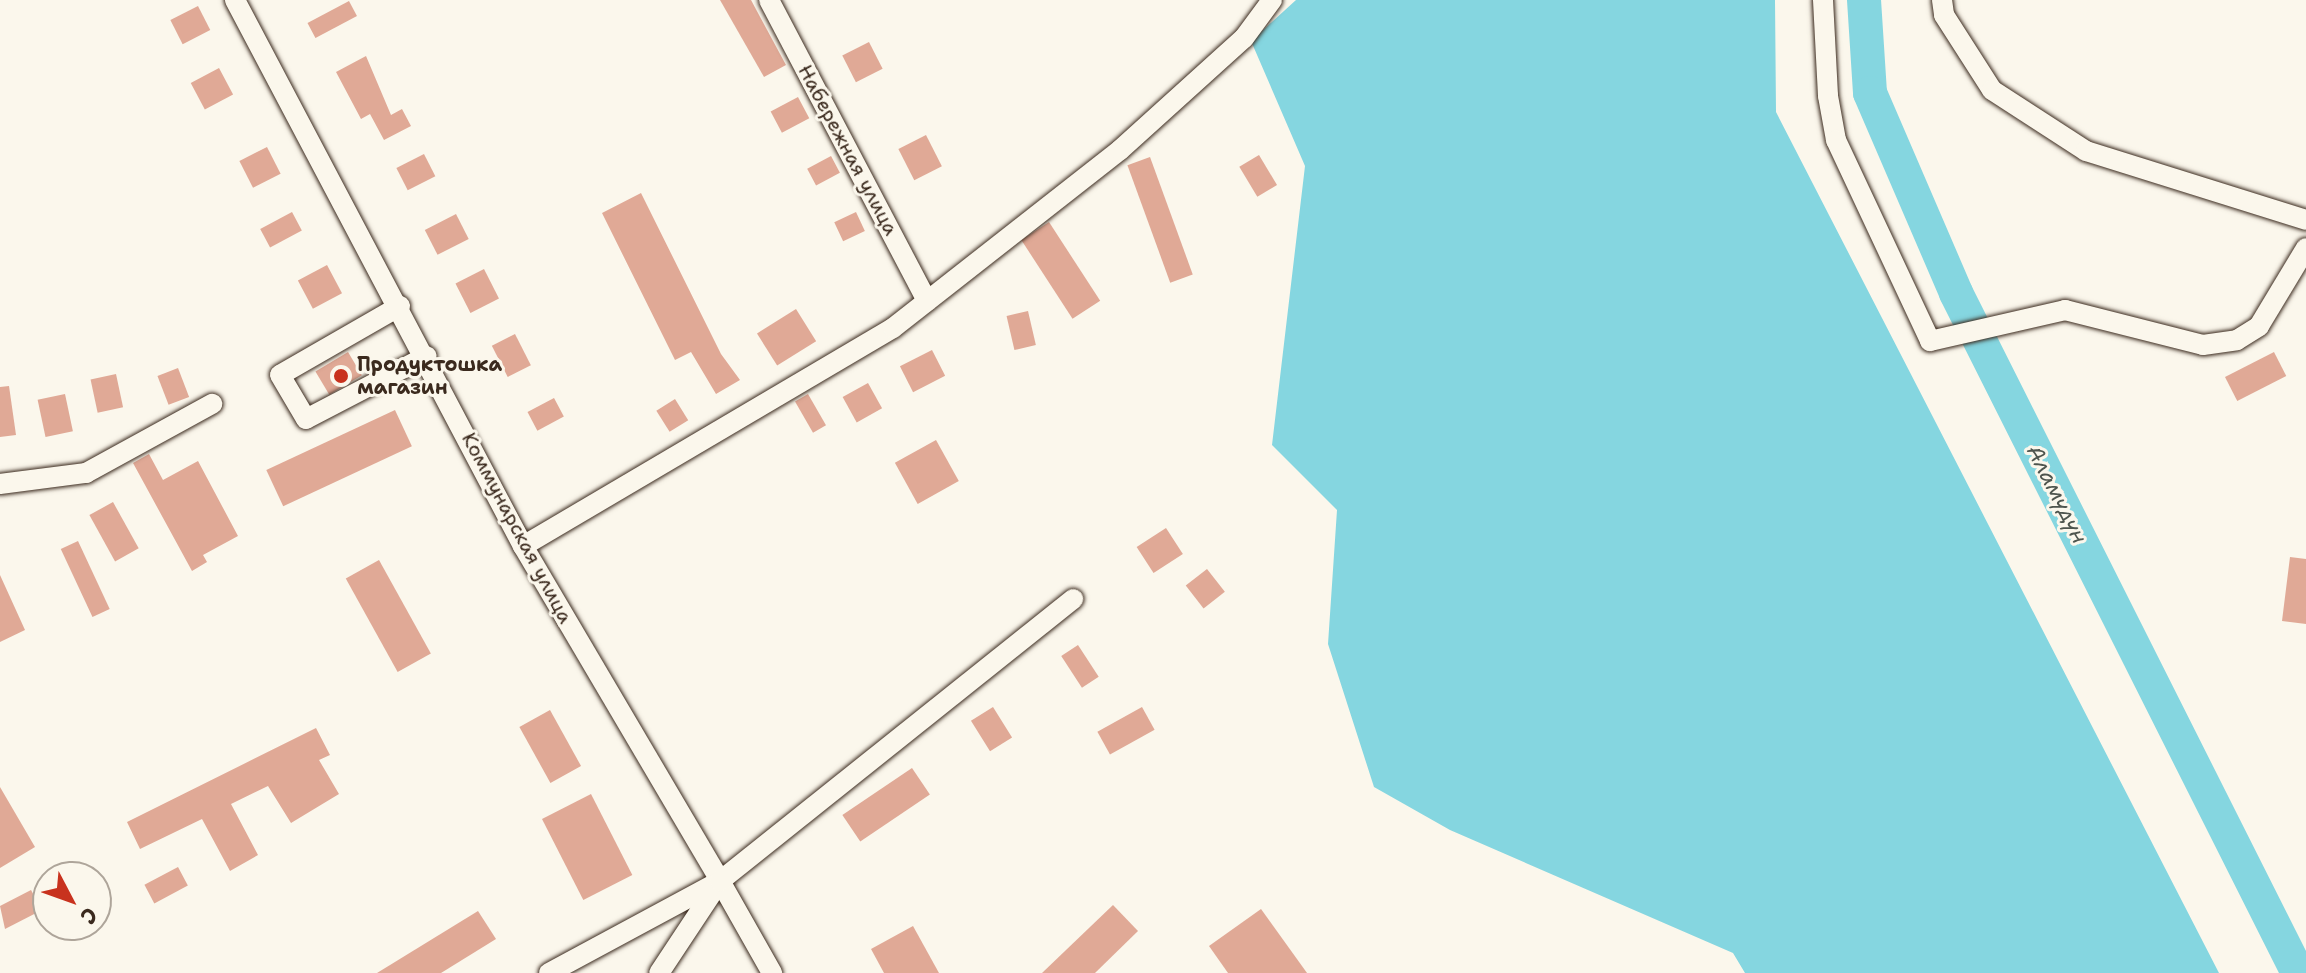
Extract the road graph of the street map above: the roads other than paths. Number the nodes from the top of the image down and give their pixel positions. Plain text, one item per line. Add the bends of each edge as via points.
1 (235, 0) edge
2 (769, 0) edge
3 (1272, 0) edge
4 (1823, 0) edge
5 (1942, 0) edge
6 (2306, 220) edge
7 (2306, 248) edge
8 (927, 301) junction
9 (400, 306) junction
10 (427, 356) junction
11 (212, 404) dead end
12 (0, 484) edge
13 (523, 546) junction
14 (1073, 599) dead end
15 (720, 881) junction
16 (549, 973) edge
17 (659, 973) edge
18 (772, 973) edge

1 - 9 street, Коммунарская улица
2 - 8 street, Набережная улица
3 - 8 street via 1244,38 1120,150
4 - 7 street via 1836,140 1930,341 2065,310 2190,343 2237,340 2259,326
5 - 6 street via 1944,15 1992,90 2086,151
8 - 13 street via 893,328
9 - 10 street, Коммунарская улица
9 - 10 street via 280,375 306,419
10 - 13 street, Коммунарская улица
11 - 12 street via 86,473
13 - 15 street, Коммунарская улица
14 - 15 street
15 - 16 street
15 - 17 street
15 - 18 street, Коммунарская улица

